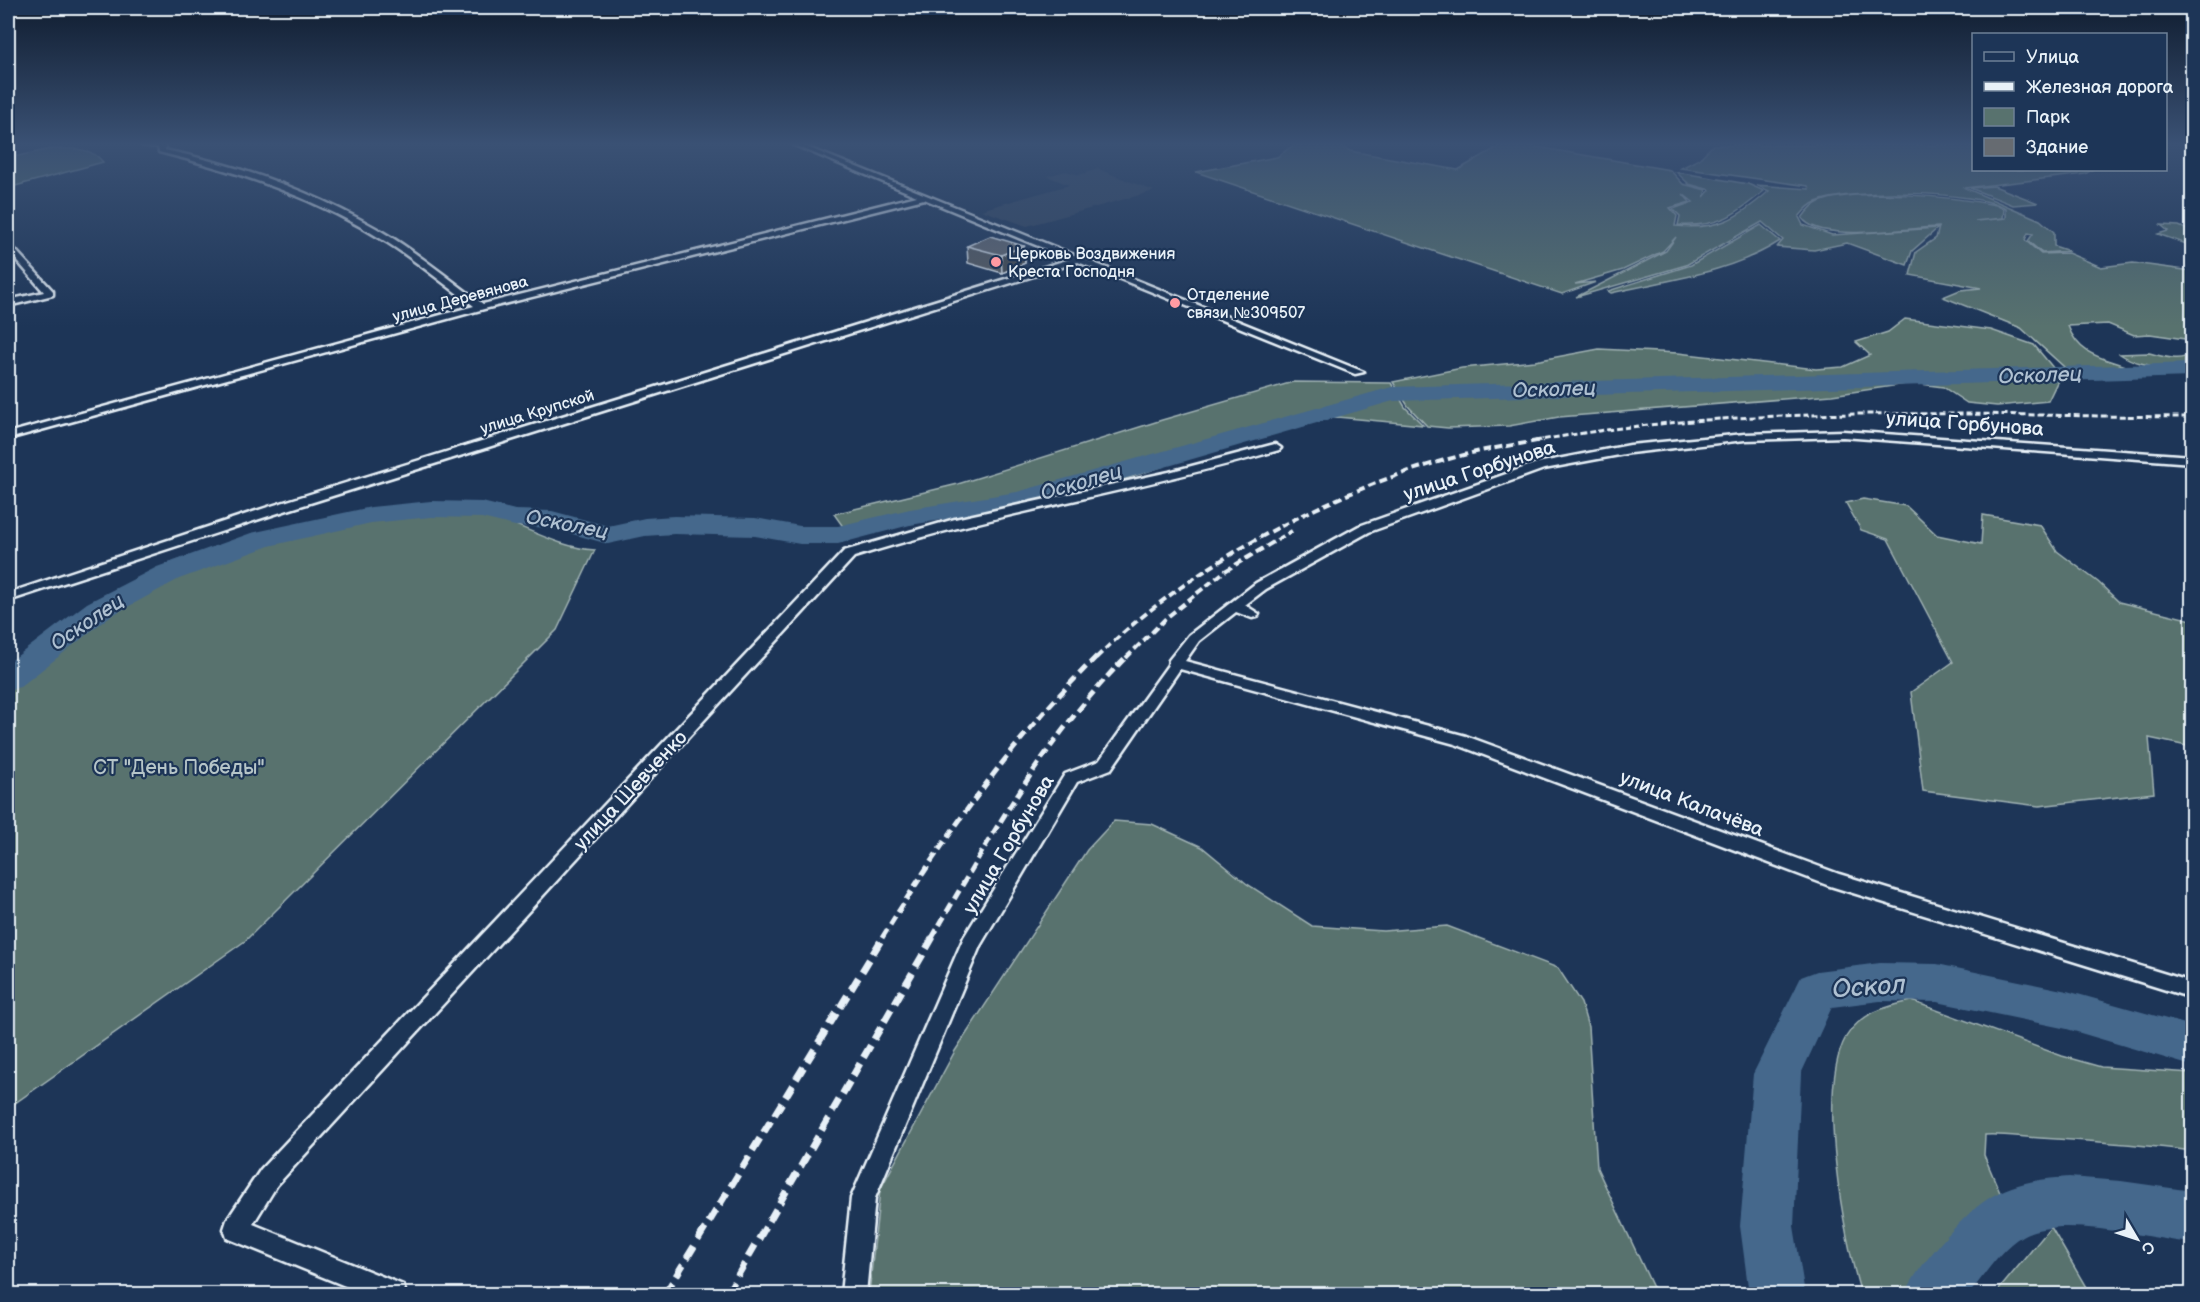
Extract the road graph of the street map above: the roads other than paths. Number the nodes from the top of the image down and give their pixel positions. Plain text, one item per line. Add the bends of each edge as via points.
1 (322, 206) edge
2 (888, 206) edge
3 (945, 206) edge
4 (8, 245) edge
5 (11, 256) edge
6 (1078, 259) junction
7 (8, 303) edge
8 (481, 307) junction
9 (1359, 372) dead end
10 (8, 436) edge
11 (1275, 448) dead end
12 (2193, 460) edge
13 (8, 597) edge
14 (1235, 606) junction
15 (1252, 614) dead end
16 (1174, 663) junction
17 (2193, 990) edge
18 (394, 1294) edge
19 (853, 1294) edge

1 - 8 street via 392,242
2 - 8 street, улица Деревянова
3 - 6 street
4 - 5 street
5 - 7 street via 50,293
6 - 9 street
6 - 13 street, улица Крупской via 273,510
8 - 10 street, улица Деревянова
11 - 18 street, улица Шевченко via 1205,470 909,534 849,555 269,1177 236,1229
12 - 14 street, улица Горбунова via 1843,434 1745,437 1630,449 1540,466 1364,529 1261,586
14 - 15 street
14 - 16 street, улица Горбунова via 1194,638
16 - 17 street, улица Калачёва via 1460,740 1834,880
16 - 19 street, улица Горбунова via 1106,765 1071,778 971,943 862,1198

